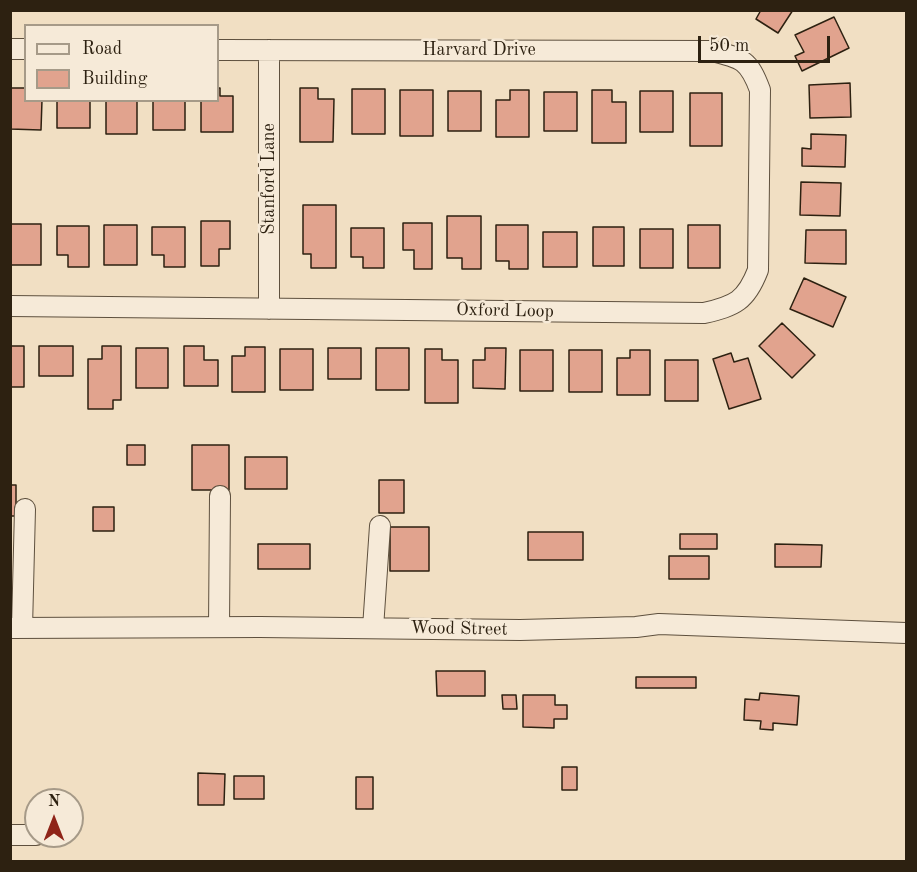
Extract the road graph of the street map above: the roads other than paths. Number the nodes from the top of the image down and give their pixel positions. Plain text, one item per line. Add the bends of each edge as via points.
1 (219, 50) edge
2 (269, 50) junction
3 (739, 57) joint
4 (10, 306) edge
5 (269, 309) junction
6 (220, 496) dead end
7 (25, 509) dead end
8 (380, 526) dead end
9 (219, 627) junction
10 (16, 628) edge
11 (373, 628) junction
12 (906, 633) edge

1 - 2 street, Harvard Drive
2 - 3 street, Harvard Drive via 712,51
2 - 5 street, Stanford Lane
3 - 5 street, Oxford Loop via 753,70 760,90 758,270 750,291 731,307 704,313
4 - 5 street, Oxford Loop
6 - 9 street
7 - 10 street
8 - 11 street
9 - 10 street, Wood Street
9 - 11 street, Wood Street
11 - 12 street, Wood Street via 520,630 680,624

